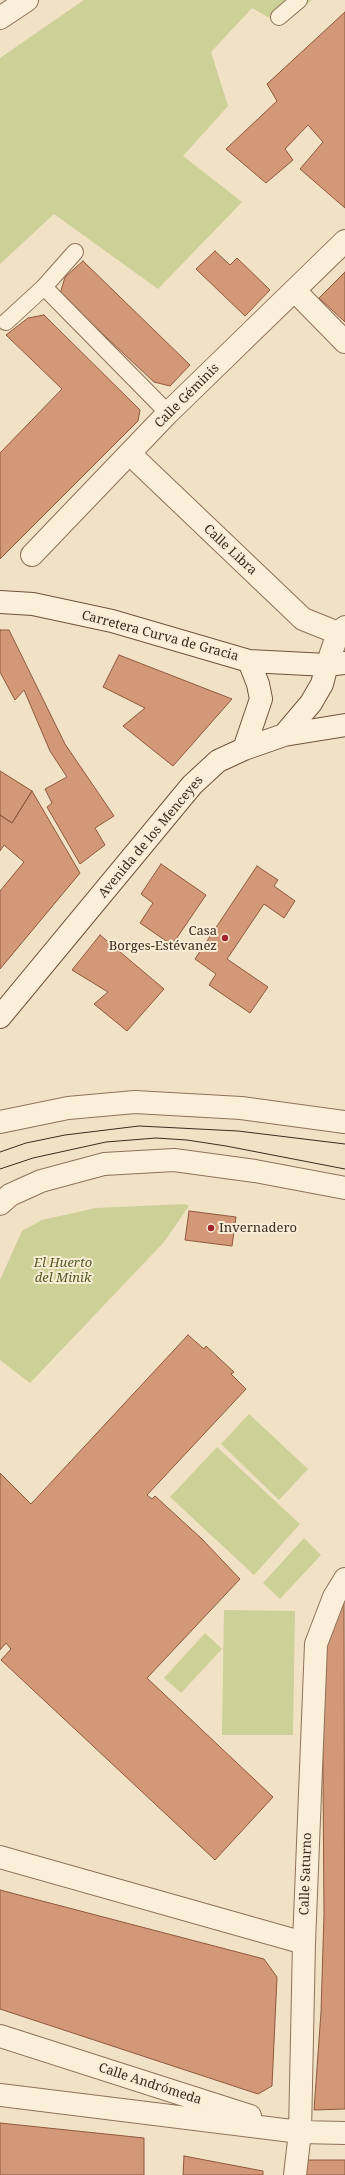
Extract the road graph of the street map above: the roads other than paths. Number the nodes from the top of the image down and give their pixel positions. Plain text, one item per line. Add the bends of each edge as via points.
1 (27, 0) edge
2 (299, 0) edge
3 (279, 17) dead end
4 (0, 18) edge
5 (345, 241) edge
6 (75, 252) dead end
7 (44, 287) junction
8 (295, 291) junction
9 (6, 322) dead end
10 (345, 342) edge
11 (168, 413) junction
12 (130, 454) junction
13 (32, 555) dead end
14 (0, 602) edge
15 (342, 630) edge
16 (249, 661) junction
17 (336, 664) edge
18 (345, 725) edge
19 (284, 735) junction
20 (244, 749) junction
21 (0, 1018) edge
22 (0, 1122) edge
23 (345, 1122) edge
24 (345, 1188) edge
25 (0, 1204) edge
26 (345, 1579) edge
27 (0, 1857) edge
28 (304, 1943) junction
29 (0, 2036) edge
30 (0, 2095) edge
31 (300, 2132) junction
32 (345, 2133) edge
33 (295, 2175) edge

1 - 4 street
2 - 3 lane
5 - 8 street, Calle Géminis
6 - 7 lane
7 - 9 lane
7 - 11 lane
8 - 10 street
8 - 11 street, Calle Géminis
11 - 12 street, Calle Géminis
12 - 13 street, Calle Géminis
12 - 15 street, Calle Libra via 303,619
14 - 16 street, Carretera Curva de Gracia via 32,604 112,620
15 - 17 street
16 - 17 street
16 - 20 street via 261,699
17 - 19 street via 312,703
18 - 19 street, Avenida de los Menceyes
19 - 20 street, Avenida de los Menceyes
20 - 21 street, Avenida de los Menceyes via 218,761 192,785
22 - 23 street via 68,1108 135,1102 241,1108
24 - 25 street via 174,1160 104,1164 41,1181 10,1195
26 - 28 street, Calle Saturno via 334,1598 316,1644
27 - 28 street
28 - 31 street, Calle Saturno
29 - 31 street, Calle Andrómeda
30 - 31 street, Calle Andrómeda
31 - 32 street, Calle Andrómeda
31 - 33 street, Calle Saturno

